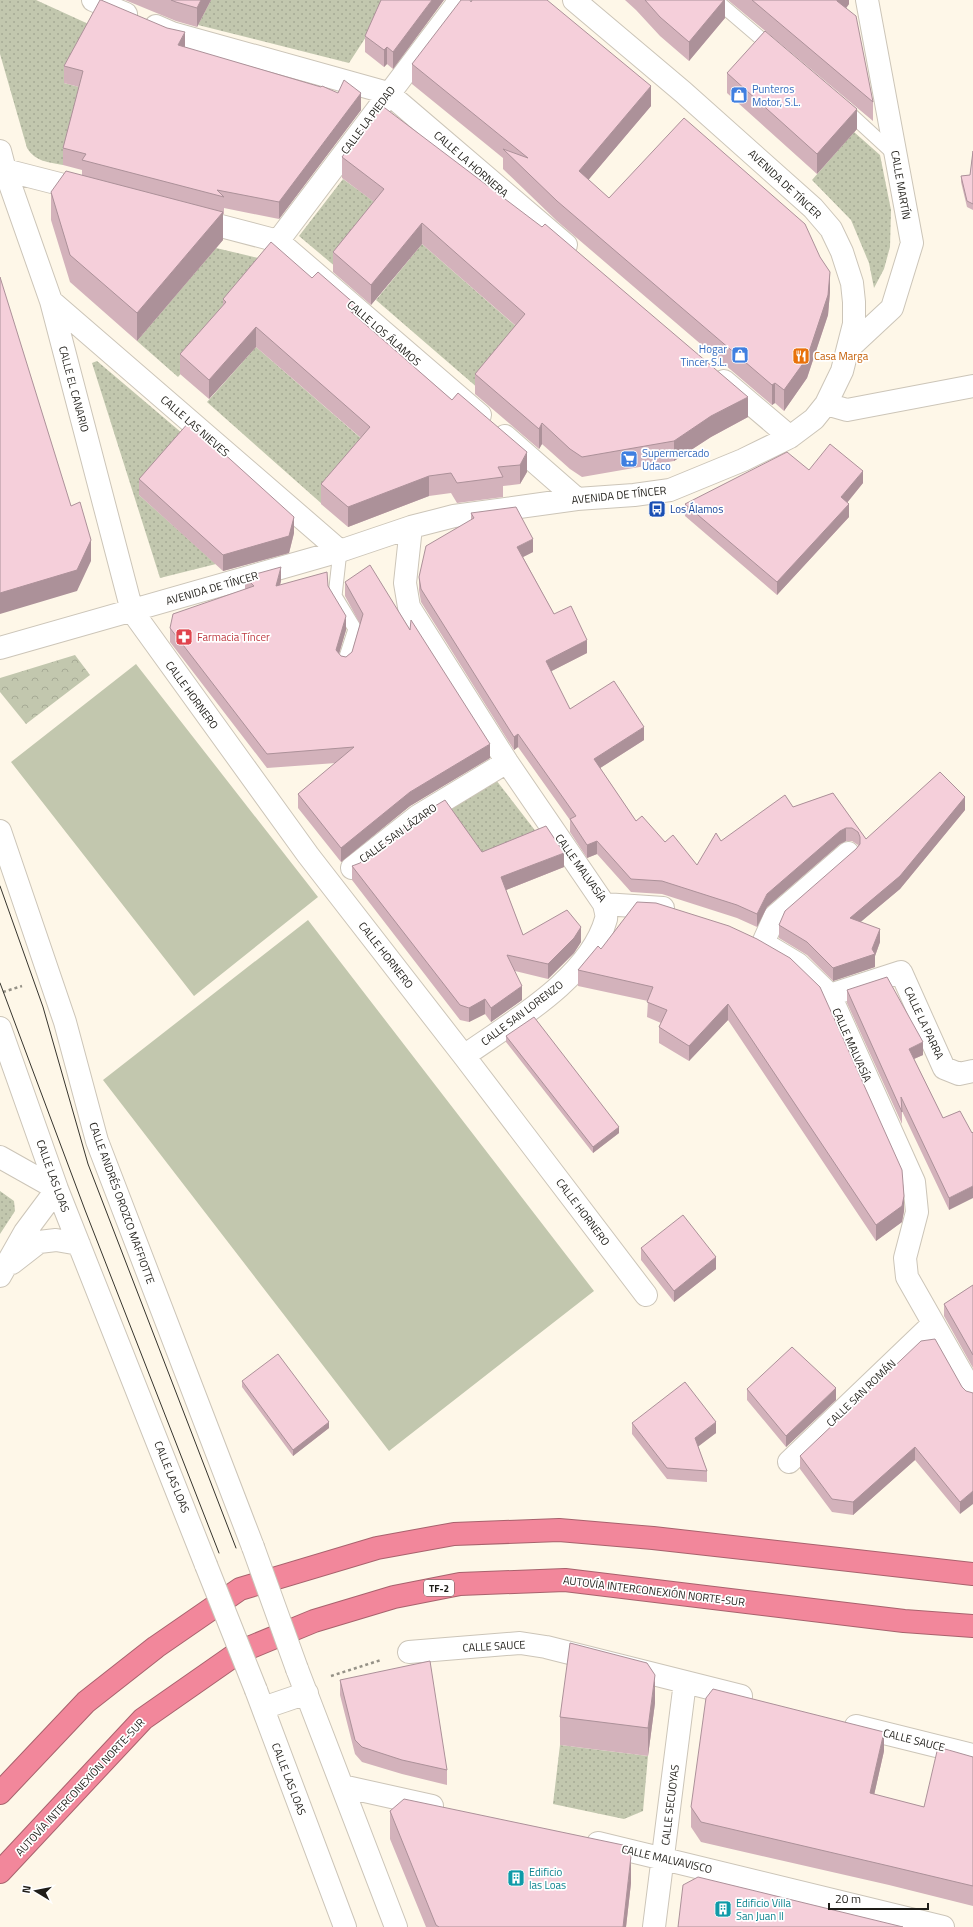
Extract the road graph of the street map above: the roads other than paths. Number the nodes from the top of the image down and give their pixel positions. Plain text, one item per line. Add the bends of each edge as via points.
1 (93, 0) edge
2 (460, 0) edge
3 (574, 0) edge
4 (716, 0) edge
5 (867, 0) edge
6 (781, 55) edge
7 (388, 94) junction
8 (834, 100) edge
9 (896, 155) junction
10 (2, 160) edge
11 (103, 195) edge
12 (172, 213) edge
13 (278, 241) junction
14 (580, 257) edge
15 (51, 301) junction
16 (848, 349) junction
17 (712, 370) edge
18 (973, 386) edge
19 (826, 404) junction
20 (790, 437) junction
21 (577, 499) junction
22 (411, 527) junction
23 (340, 551) junction
24 (132, 611) junction
25 (0, 648) edge
26 (344, 663) edge
27 (507, 762) junction
28 (0, 831) edge
29 (848, 853) dead end
30 (352, 868) edge
31 (604, 904) junction
32 (681, 913) edge
33 (830, 996) junction
34 (0, 1028) edge
35 (464, 1056) junction
36 (973, 1071) edge
37 (0, 1157) edge
38 (57, 1189) junction
39 (79, 1244) junction
40 (2, 1272) edge
41 (646, 1295) dead end
42 (933, 1324) junction
43 (973, 1393) edge
44 (788, 1462) dead end
45 (973, 1574) edge
46 (973, 1626) edge
47 (409, 1652) road end
48 (303, 1682) junction
49 (684, 1682) junction
50 (259, 1699) junction
51 (760, 1701) edge
52 (836, 1721) edge
53 (973, 1756) edge
54 (342, 1786) junction
55 (0, 1793) edge
56 (448, 1810) edge
57 (579, 1839) edge
58 (663, 1858) junction
59 (0, 1872) edge
60 (345, 1927) edge
61 (396, 1927) edge
62 (654, 1927) edge
63 (943, 1927) edge

1 - 7 street, CALLE LA HORNERA via 172,33
2 - 7 street, CALLE LA PIEDAD
3 - 16 street, AVENIDA DE TÍNCER via 683,92 813,208 831,229 852,283 854,324
4 - 6 lane
5 - 9 street, CALLE MARTÍN
7 - 13 street, CALLE LA PIEDAD
7 - 14 street, CALLE LA HORNERA
8 - 9 lane
9 - 16 street, CALLE MARTÍN via 912,243 892,308
10 - 11 street
10 - 15 street, CALLE EL CANARIO
12 - 13 street, CALLE LOS ÁLAMOS
13 - 21 street, CALLE LOS ÁLAMOS
15 - 23 street, CALLE LAS NIEVES
15 - 24 street, CALLE EL CANARIO
16 - 19 street, AVENIDA DE TÍNCER via 842,371
17 - 20 street
18 - 19 street via 847,410
19 - 20 street, AVENIDA DE TÍNCER via 814,419
20 - 21 street, AVENIDA DE TÍNCER via 744,460 670,490
21 - 22 street, AVENIDA DE TÍNCER via 454,516
22 - 23 street, AVENIDA DE TÍNCER
22 - 27 street, CALLE MALVASÍA via 405,583 409,608
23 - 24 street, AVENIDA DE TÍNCER
23 - 26 lane via 336,596 355,630
24 - 25 street, AVENIDA DE TÍNCER
24 - 35 street, CALLE HORNERO via 308,855
27 - 30 street, CALLE SAN LÁZARO via 418,816
27 - 31 street, CALLE MALVASÍA
28 - 48 street, CALLE ANDRÉS OROZCO MAFFIOTTE, bridge via 65,1022 97,1141
29 - 33 street, CALLE MALVASÍA via 774,916 754,939 798,964
31 - 32 street, CALLE MALVASÍA via 658,906
31 - 35 street, CALLE SAN LORENZO via 606,918 592,951 562,985
33 - 36 street, CALLE LA PARRA via 900,972 944,1068 959,1074
33 - 42 street, CALLE MALVASÍA via 914,1182 917,1212 905,1258 907,1278
34 - 38 street, CALLE LAS LOAS
35 - 41 street, CALLE HORNERO
37 - 38 street
38 - 39 street, CALLE LAS LOAS
38 - 40 street via 25,1232
39 - 40 street via 56,1240 39,1242
39 - 50 street, CALLE LAS LOAS, bridge
42 - 43 street, CALLE MALVASÍA
42 - 44 street, CALLE SAN ROMÁN
45 - 55 highway via 559,1530 454,1534 377,1548 240,1589 156,1646 86,1702
46 - 59 highway, AUTOVÍA INTERCONEXIÓN NORTE-SUR / TF-2 via 904,1621 566,1580 460,1584 394,1597 314,1621 239,1652 143,1719
47 - 49 street, CALLE SAUCE via 520,1643 546,1647
48 - 50 street
48 - 54 street
49 - 51 street, CALLE SAUCE
49 - 58 street, CALLE SECUOYAS
50 - 60 street, CALLE LAS LOAS
52 - 53 street, CALLE SAUCE
54 - 56 street
54 - 61 street
57 - 58 street, CALLE MALVAVISCO
58 - 62 street, CALLE SECUOYAS
58 - 63 street, CALLE MALVAVISCO

